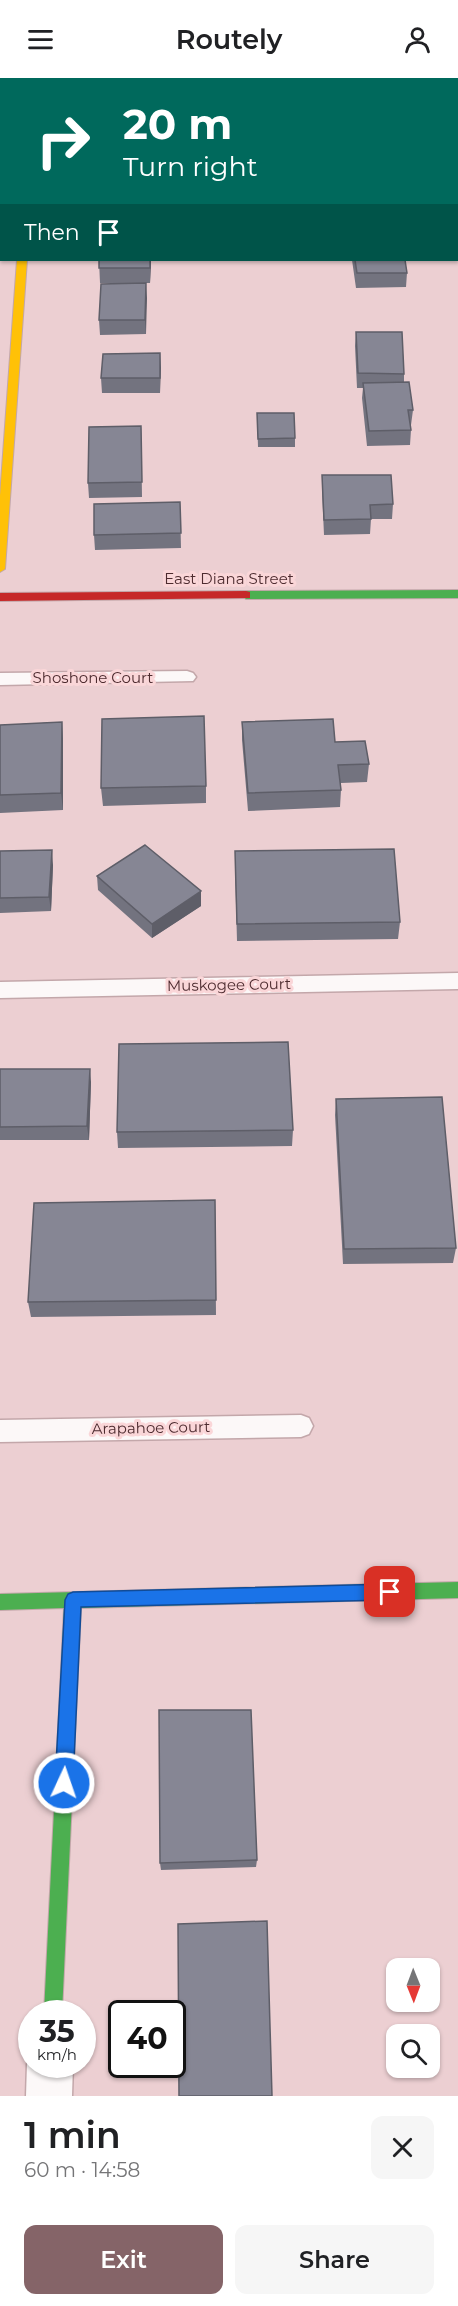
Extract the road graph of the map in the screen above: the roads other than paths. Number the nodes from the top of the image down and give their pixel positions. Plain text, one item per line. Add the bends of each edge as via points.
1 (22, 261) edge
2 (0, 569) edge
3 (458, 594) edge
4 (0, 597) edge
5 (187, 677) dead end
6 (0, 679) edge
7 (458, 981) edge
8 (0, 990) edge
9 (302, 1426) dead end
10 (0, 1431) edge
11 (458, 1590) edge
12 (73, 1600) junction
13 (0, 1602) edge
14 (54, 2000) edge
15 (50, 2078) edge
16 (49, 2096) edge

1 - 2 street
3 - 4 street, East Diana Street
5 - 6 lane, Shoshone Court
7 - 8 lane, Muskogee Court
9 - 10 lane, Arapahoe Court
11 - 12 street
12 - 13 street
12 - 14 street
15 - 16 street

